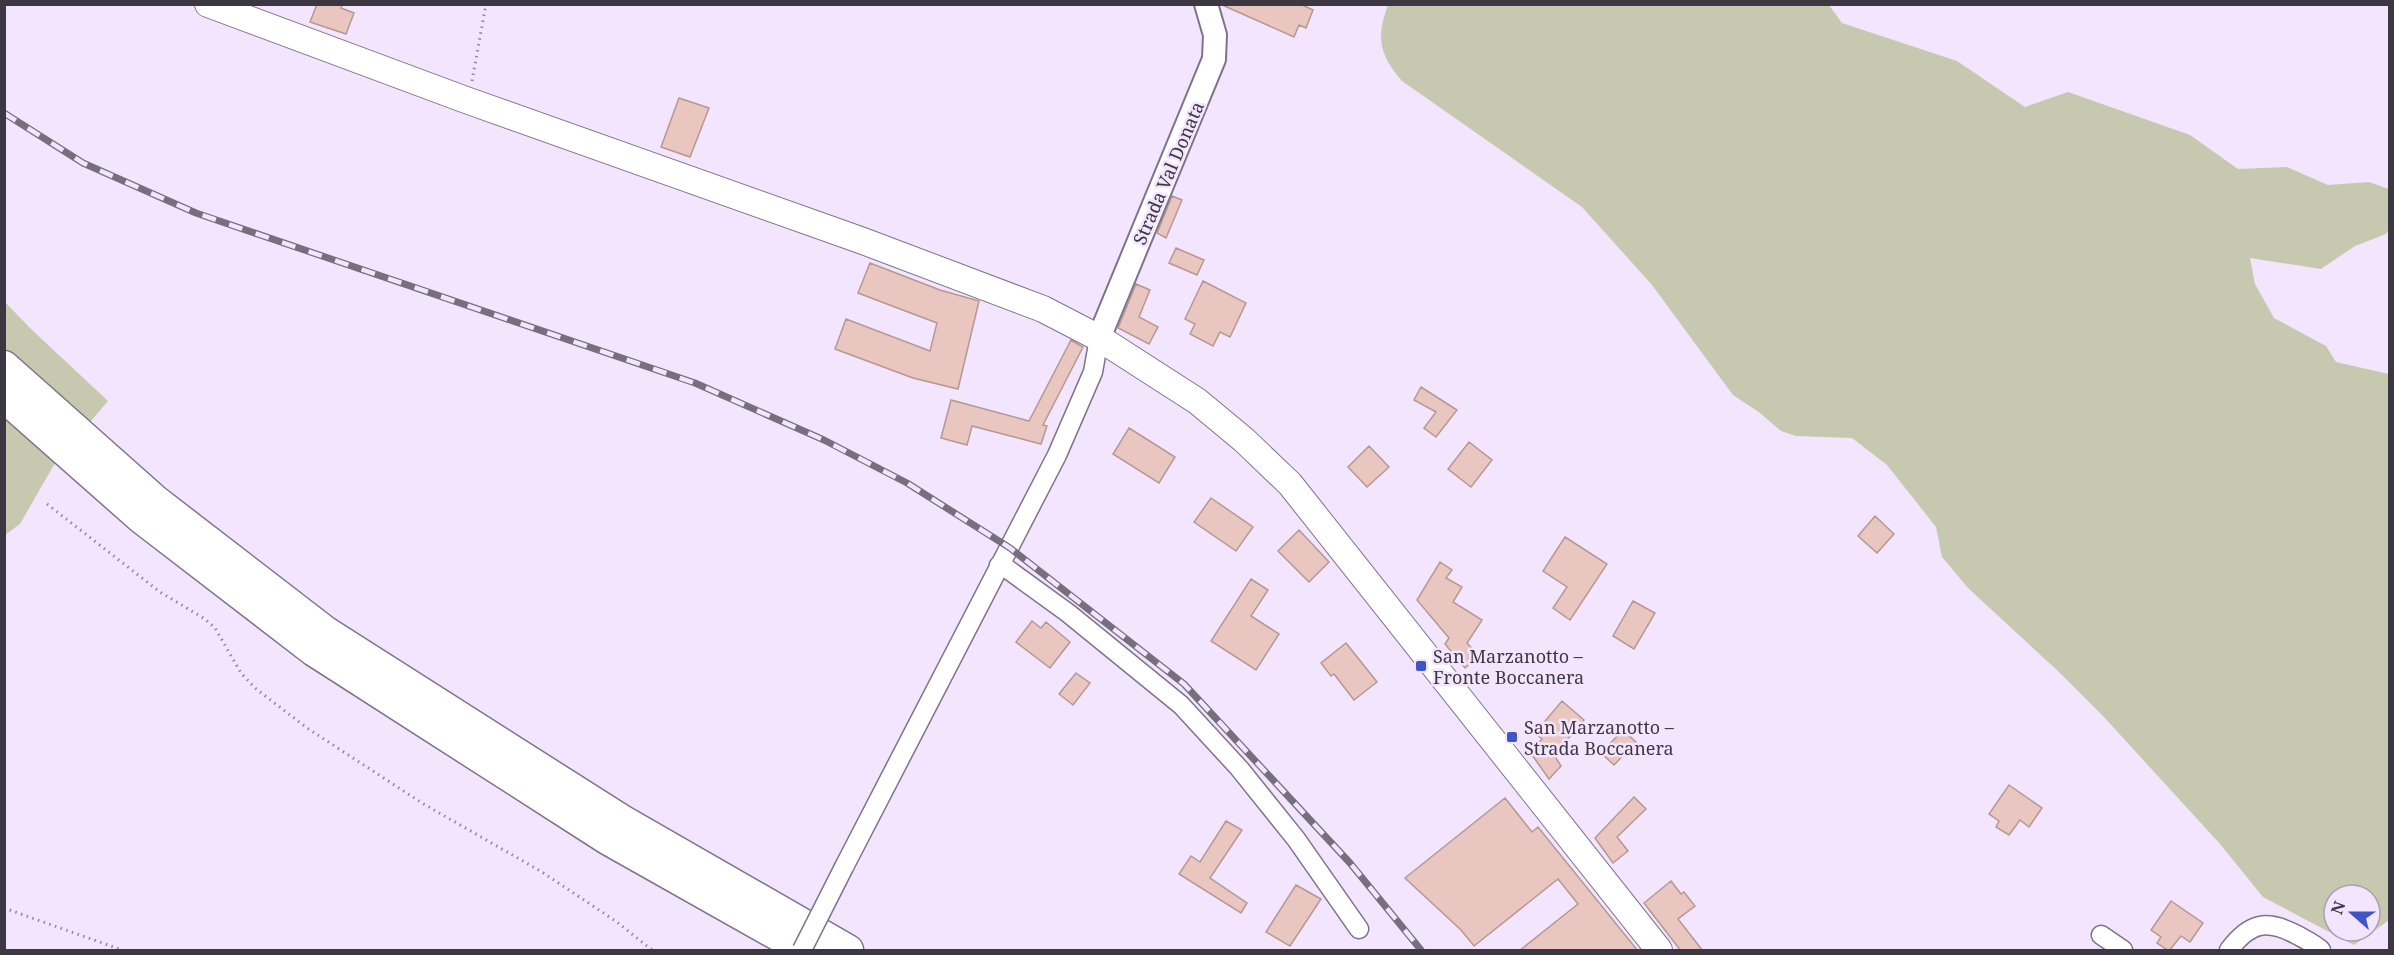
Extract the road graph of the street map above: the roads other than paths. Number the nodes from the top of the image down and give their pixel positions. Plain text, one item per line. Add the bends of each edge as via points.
1 (208, 4) edge
2 (1206, 4) edge
3 (1099, 338) junction
4 (4, 366) edge
5 (4, 397) edge
6 (999, 565) junction
7 (1359, 929) dead end
8 (2101, 935) dead end
9 (803, 951) edge
10 (848, 951) edge
11 (1659, 951) edge
12 (2123, 951) edge
13 (2229, 951) edge
14 (2322, 951) edge

1 - 3 main road via 948,272 1043,309
2 - 3 street, Strada Val Donata via 1215,35 1214,59
3 - 6 street via 1093,372 1062,444
3 - 11 main road via 1197,401 1290,484
4 - 10 highway via 156,501 326,632 620,819
5 - 9 highway via 141,518 314,651 607,839
6 - 7 street via 1068,613 1181,705 1296,839
6 - 9 street, bridge
8 - 12 street
13 - 14 street via 2246,931 2260,925 2275,925

